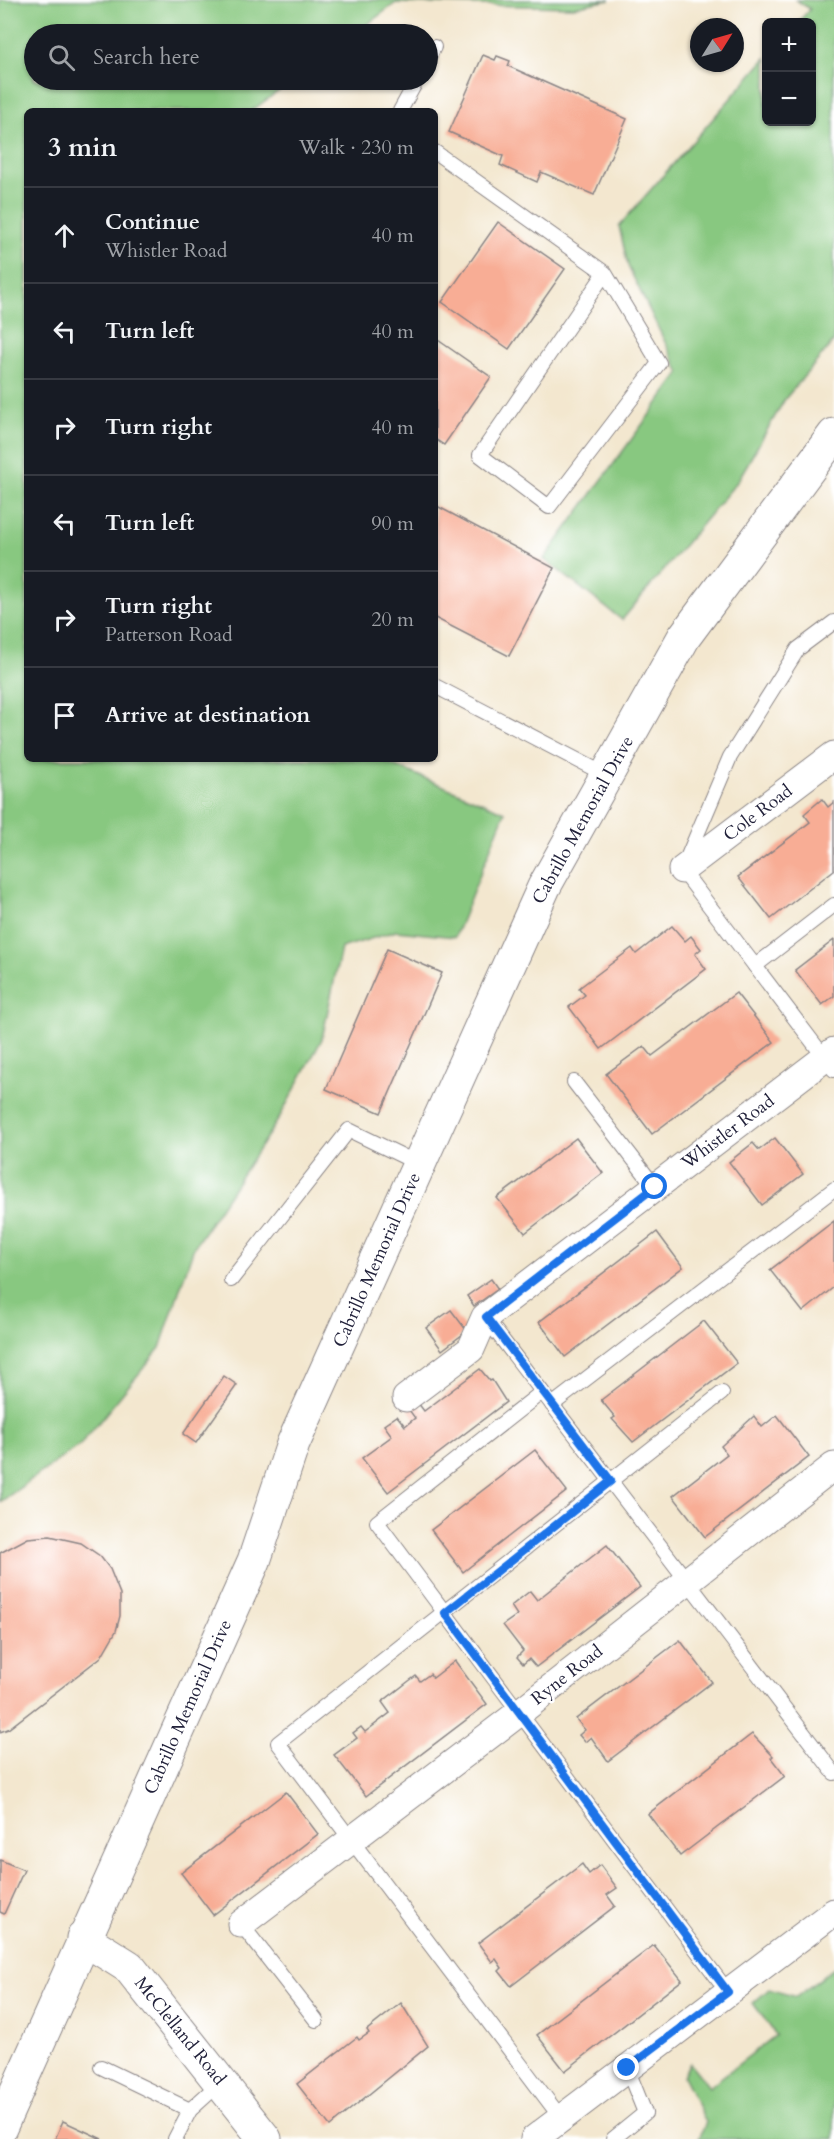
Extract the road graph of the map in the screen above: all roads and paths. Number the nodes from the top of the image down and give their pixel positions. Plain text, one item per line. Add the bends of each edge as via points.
1 (412, 90) edge
2 (402, 108) edge
3 (438, 154) edge
4 (605, 273) junction
5 (834, 435) edge
6 (834, 622) edge
7 (438, 688) edge
8 (834, 755) edge
9 (608, 776) junction
10 (682, 870) junction
11 (834, 905) edge
12 (755, 966) junction
13 (831, 1060) edge
14 (574, 1082) dead end
15 (420, 1165) junction
16 (655, 1187) junction
17 (834, 1189) edge
18 (231, 1280) dead end
19 (486, 1317) junction
20 (542, 1392) junction
21 (722, 1393) dead end
22 (406, 1398) dead end
23 (552, 1405) junction
24 (834, 1466) edge
25 (611, 1481) junction
26 (687, 1581) junction
27 (445, 1613) junction
28 (520, 1712) junction
29 (834, 1773) edge
30 (351, 1839) junction
31 (834, 1912) edge
32 (241, 1924) joint
33 (83, 1938) junction
34 (728, 1992) junction
35 (316, 2020) dead end
36 (100, 2067) dead end
37 (627, 2068) junction
38 (221, 2082) junction
39 (190, 2110) junction
40 (561, 2118) junction
41 (0, 2128) edge
42 (175, 2139) edge
43 (264, 2139) edge
44 (534, 2139) edge
45 (613, 2139) edge

1 - 2 lane
3 - 4 lane
4 - 4 lane via 659,363 549,507 480,455
5 - 9 main road, Cabrillo Memorial Drive via 684,637
6 - 10 lane via 798,649 729,758
7 - 9 lane
8 - 10 street, Cole Road
9 - 15 main road, Cabrillo Memorial Drive via 544,887
10 - 12 lane
11 - 12 lane
12 - 13 lane
13 - 16 street, Whistler Road
14 - 16 lane
15 - 18 lane via 349,1130
15 - 33 main road, Cabrillo Memorial Drive via 293,1444 254,1561
16 - 19 street, Whistler Road
17 - 23 lane
19 - 20 lane
19 - 22 street, Whistler Road via 471,1349
20 - 23 lane
20 - 27 lane via 376,1522
21 - 25 lane
23 - 25 lane
24 - 26 street, Ryne Road
25 - 26 lane
25 - 27 lane
26 - 28 street, Ryne Road
26 - 29 lane
27 - 28 lane
27 - 30 lane via 278,1743
28 - 30 street, Ryne Road
28 - 34 lane
30 - 32 street, Ryne Road
30 - 40 lane
31 - 34 street
32 - 35 lane
33 - 38 main road, McClelland Road via 129,1967
33 - 41 main road, Cabrillo Memorial Drive
34 - 37 street
36 - 39 lane
37 - 40 street
37 - 45 lane via 645,2113
38 - 39 lane
38 - 43 main road, McClelland Road
39 - 42 lane
40 - 44 street

